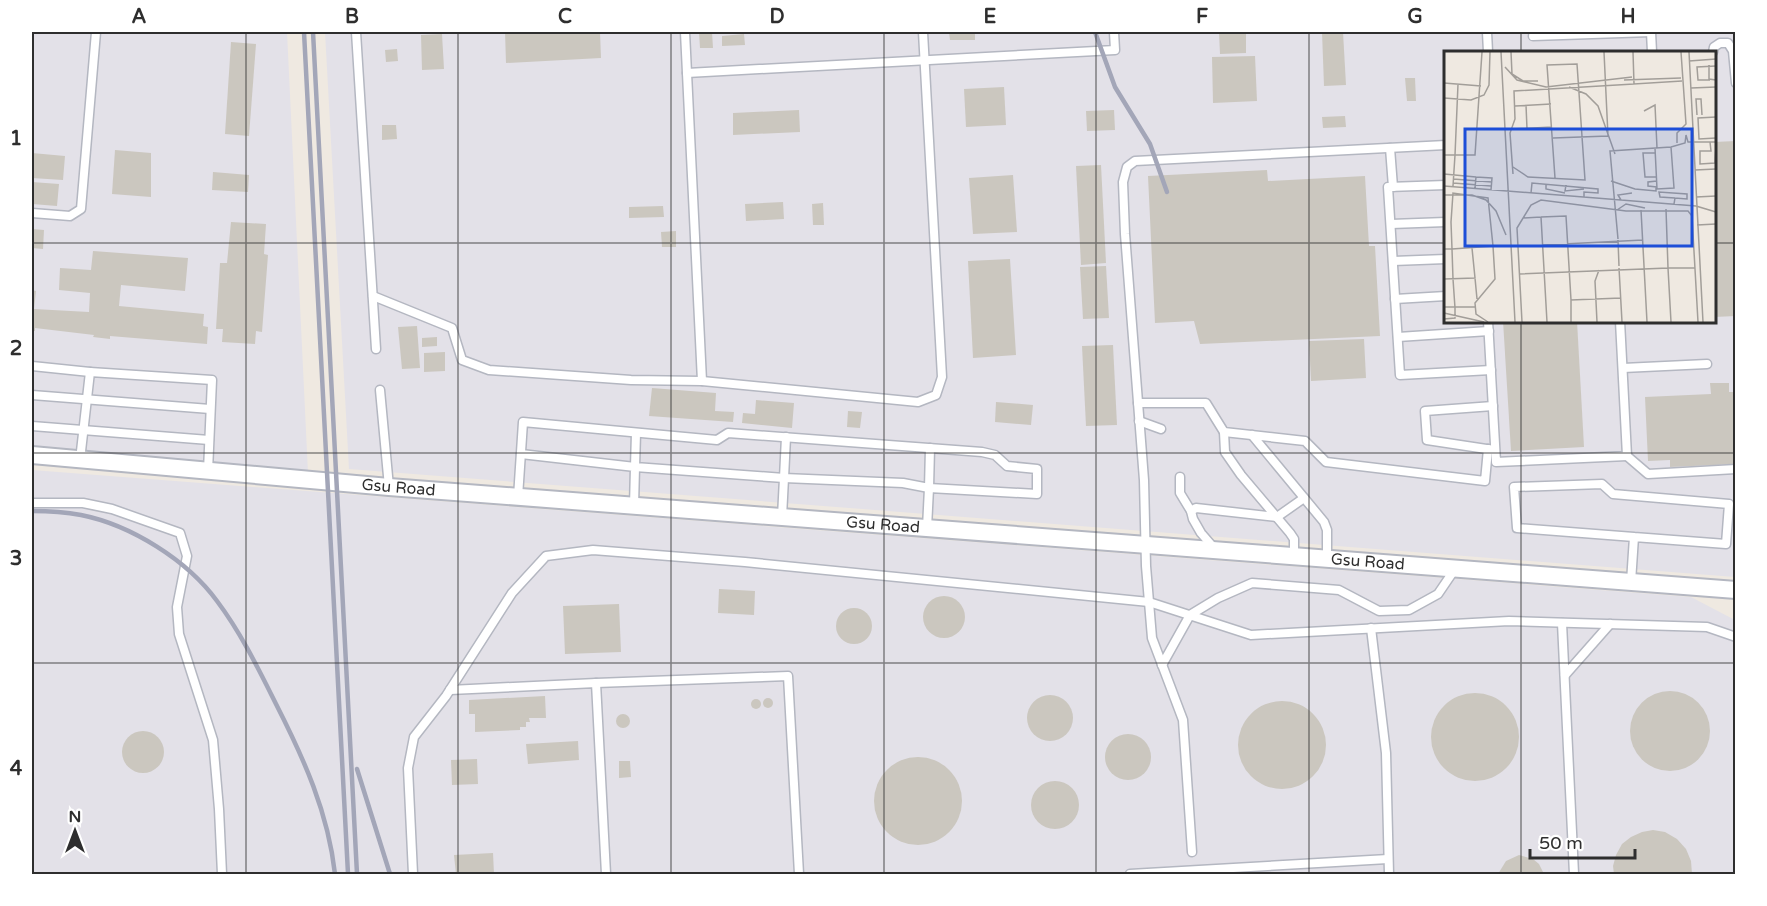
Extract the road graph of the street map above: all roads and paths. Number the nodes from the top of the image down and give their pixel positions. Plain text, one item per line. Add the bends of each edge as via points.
1 (96, 32) edge
2 (356, 32) edge
3 (685, 32) edge
4 (923, 32) edge
5 (1114, 32) edge
6 (1487, 32) edge
7 (1651, 32) edge
8 (1533, 36) dead end
9 (1488, 51) edge
10 (1652, 51) edge
11 (1713, 51) edge
12 (924, 61) junction
13 (687, 73) junction
14 (1736, 82) edge
15 (1444, 146) edge
16 (1390, 148) junction
17 (1444, 185) edge
18 (1393, 187) junction
19 (32, 213) edge
20 (1444, 222) edge
21 (1391, 224) junction
22 (1444, 259) edge
23 (1393, 261) junction
24 (373, 296) junction
25 (1444, 296) edge
26 (1395, 299) junction
27 (1488, 322) edge
28 (1620, 322) edge
29 (1488, 331) junction
30 (1398, 337) junction
31 (376, 349) dead end
32 (1707, 364) dead end
33 (32, 366) edge
34 (1623, 368) junction
35 (1491, 370) junction
36 (90, 372) junction
37 (702, 381) junction
38 (380, 390) dead end
39 (32, 394) edge
40 (87, 399) junction
41 (1138, 403) junction
42 (1493, 406) junction
43 (210, 409) junction
44 (1139, 421) junction
45 (32, 426) edge
46 (1161, 429) dead end
47 (83, 430) junction
48 (1224, 432) junction
49 (636, 433) junction
50 (1252, 435) junction
51 (786, 437) junction
52 (209, 440) junction
53 (930, 448) junction
54 (1492, 449) junction
55 (521, 454) junction
56 (32, 455) edge
57 (1628, 456) junction
58 (80, 460) junction
59 (635, 467) junction
60 (1736, 469) edge
61 (207, 471) junction
62 (1180, 477) dead end
63 (784, 478) junction
64 (389, 487) junction
65 (929, 488) junction
66 (518, 497) junction
67 (1304, 498) junction
68 (32, 503) edge
69 (634, 506) junction
70 (1191, 512) junction
71 (782, 517) junction
72 (1277, 517) junction
73 (927, 528) junction
74 (1634, 537) junction
75 (1145, 545) junction
76 (1216, 550) junction
77 (1294, 557) junction
78 (1327, 559) junction
79 (1455, 569) junction
80 (1630, 582) junction
81 (1736, 590) edge
82 (1149, 602) junction
83 (1190, 615) junction
84 (1562, 623) junction
85 (1610, 624) junction
86 (1371, 628) junction
87 (1736, 637) edge
88 (1162, 665) junction
89 (1565, 675) junction
90 (596, 683) junction
91 (450, 690) junction
92 (1192, 852) dead end
93 (1388, 859) junction
94 (1194, 870) edge
95 (222, 874) edge
96 (413, 874) edge
97 (606, 874) edge
98 (799, 874) edge
99 (1130, 874) edge
100 (1389, 874) edge
101 (1574, 874) edge

1 - 19 lane via 81,209 70,216
2 - 24 lane
3 - 13 lane
4 - 12 lane
5 - 12 lane via 1115,50
6 - 9 lane
7 - 8 lane
7 - 10 lane
11 - 14 lane via 1720,43 1728,43 1733,51
12 - 13 lane
12 - 37 lane via 942,377 936,395 918,402
13 - 37 lane
15 - 16 lane
16 - 18 lane
16 - 41 lane via 1135,160 1127,167 1125,234
17 - 18 lane
18 - 21 lane via 1388,188
20 - 21 lane
21 - 23 lane
22 - 23 lane
23 - 26 lane
24 - 31 lane
24 - 37 lane via 452,328 462,360 489,370
25 - 26 lane
26 - 30 lane
27 - 29 lane
28 - 34 lane
29 - 30 lane
29 - 35 lane
30 - 35 lane via 1400,375
32 - 34 lane
33 - 36 lane
34 - 57 lane
35 - 42 lane
36 - 40 lane
36 - 43 lane via 212,380
38 - 64 lane
39 - 40 lane
40 - 43 lane
40 - 47 lane
41 - 44 lane
41 - 48 lane via 1206,403
42 - 54 lane
42 - 54 lane via 1425,411 1427,440
43 - 52 lane
44 - 46 lane
44 - 75 lane
45 - 47 lane
47 - 52 lane
47 - 58 lane
48 - 50 lane
48 - 72 lane via 1225,452
49 - 51 lane via 717,440 728,433
49 - 55 lane via 523,422
49 - 59 lane
50 - 54 lane via 1305,441 1326,462 1485,481
50 - 67 lane
51 - 53 lane
51 - 63 lane
52 - 61 lane
53 - 65 lane
53 - 65 lane via 982,452 995,455 1007,466 1037,469 1037,494
54 - 57 lane via 1496,462
55 - 59 lane
55 - 66 lane
56 - 58 street, Gsu Road
57 - 60 lane via 1648,474
58 - 61 street, Gsu Road
59 - 63 lane
59 - 69 lane
61 - 64 street, Gsu Road
62 - 70 lane via 1180,493
63 - 65 lane via 903,483
63 - 71 lane
64 - 66 street, Gsu Road
65 - 73 lane
66 - 69 street, Gsu Road
67 - 72 lane
67 - 78 lane via 1328,530
68 - 95 lane via 83,503 180,533 187,556 177,607 179,634 213,740
69 - 71 street, Gsu Road
70 - 72 lane via 1196,508
70 - 76 lane via 1192,519
71 - 73 street, Gsu Road
72 - 77 lane via 1294,539
73 - 75 street, Gsu Road
74 - 74 lane via 1726,544 1729,504 1613,494 1602,484 1514,487 1517,528
74 - 80 lane
75 - 76 street, Gsu Road
75 - 82 lane
76 - 77 street, Gsu Road
77 - 78 street, Gsu Road
78 - 79 street, Gsu Road
79 - 80 street, Gsu Road
79 - 83 lane via 1438,594 1409,610 1379,611 1339,590 1252,583
80 - 81 street, Gsu Road
82 - 83 lane
82 - 88 lane via 1152,639
82 - 91 lane via 593,550 546,556 512,593
83 - 86 lane via 1251,634
83 - 88 lane
84 - 85 lane
84 - 86 lane via 1509,621
84 - 89 lane
85 - 87 lane via 1707,627
85 - 89 lane
86 - 93 lane via 1386,753
88 - 92 lane via 1183,720
89 - 101 lane
90 - 91 lane
90 - 97 lane
90 - 98 lane via 788,676
91 - 96 lane via 414,737 408,768
93 - 94 lane
93 - 100 lane
94 - 99 lane

